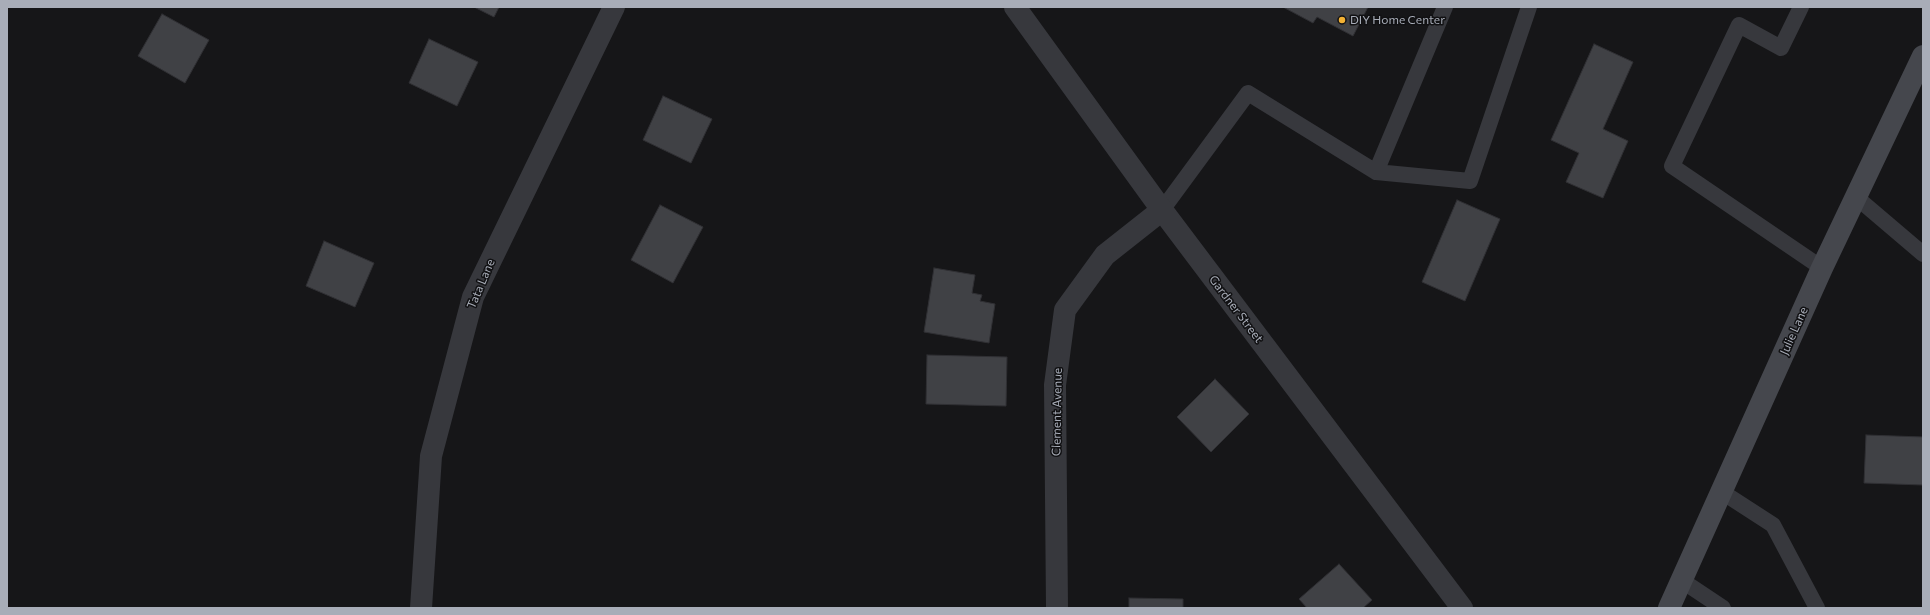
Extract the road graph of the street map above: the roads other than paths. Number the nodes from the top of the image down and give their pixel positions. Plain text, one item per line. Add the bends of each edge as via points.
1 (614, 7) edge
2 (1015, 7) edge
3 (1445, 7) edge
4 (1529, 7) edge
5 (1801, 7) edge
6 (1923, 56) edge
7 (1376, 172) junction
8 (1856, 197) junction
9 (1162, 210) junction
10 (1923, 254) edge
11 (1822, 268) junction
12 (1722, 492) junction
13 (1681, 580) junction
14 (421, 608) edge
15 (1057, 608) edge
16 (1462, 608) edge
17 (1669, 608) edge
18 (1723, 608) edge
19 (1818, 608) edge

1 - 14 street, Tata Lane via 473,297 431,456
2 - 9 street, Gardner Street
3 - 7 lane
4 - 7 lane via 1470,181
5 - 11 lane via 1781,48 1739,25 1672,166
6 - 8 street, Julie Lane
7 - 9 lane via 1248,93
8 - 10 lane
8 - 11 street, Julie Lane
9 - 15 street, Clement Avenue via 1105,255 1065,310 1055,385
9 - 16 street, Gardner Street
11 - 12 street, Julie Lane
12 - 13 street, Julie Lane
12 - 19 lane via 1773,525
13 - 17 street, Julie Lane
13 - 18 lane

